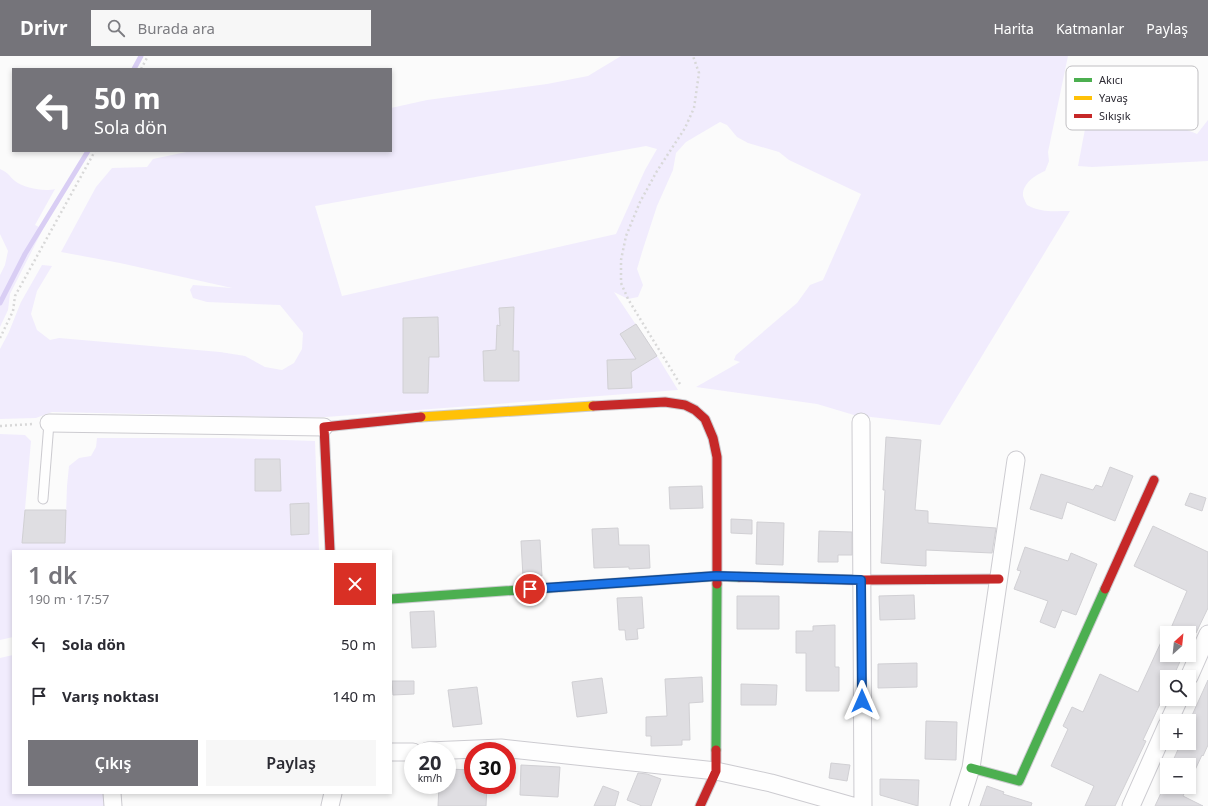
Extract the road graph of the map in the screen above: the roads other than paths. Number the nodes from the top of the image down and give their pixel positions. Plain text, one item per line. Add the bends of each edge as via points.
1 (861, 422) dead end
2 (48, 423) joint
3 (324, 427) junction
4 (1016, 460) dead end
5 (1154, 480) dead end
6 (43, 499) dead end
7 (330, 550) edge
8 (716, 576) junction
9 (999, 579) junction
10 (861, 580) junction
11 (392, 599) edge
12 (1208, 634) edge
13 (1192, 670) edge
14 (1160, 741) edge
15 (456, 750) edge
16 (392, 752) edge
17 (404, 752) edge
18 (971, 768) junction
19 (716, 771) junction
20 (112, 794) edge
21 (333, 794) edge
22 (113, 806) edge
23 (330, 806) edge
24 (700, 806) edge
25 (852, 806) edge
26 (862, 806) edge
27 (958, 806) edge
28 (1131, 806) edge

1 - 10 street
2 - 3 street
2 - 6 lane
3 - 7 street
3 - 8 street via 416,417 665,402 696,410 707,422 714,437 717,457
4 - 9 street
5 - 18 street via 1019,781
8 - 10 street
8 - 11 street
8 - 19 street
9 - 10 street
9 - 18 street
10 - 26 street
12 - 13 street
14 - 28 street
15 - 19 street via 501,748
16 - 17 street
18 - 27 street
19 - 24 street
19 - 25 street via 771,783
20 - 22 street
21 - 23 street

